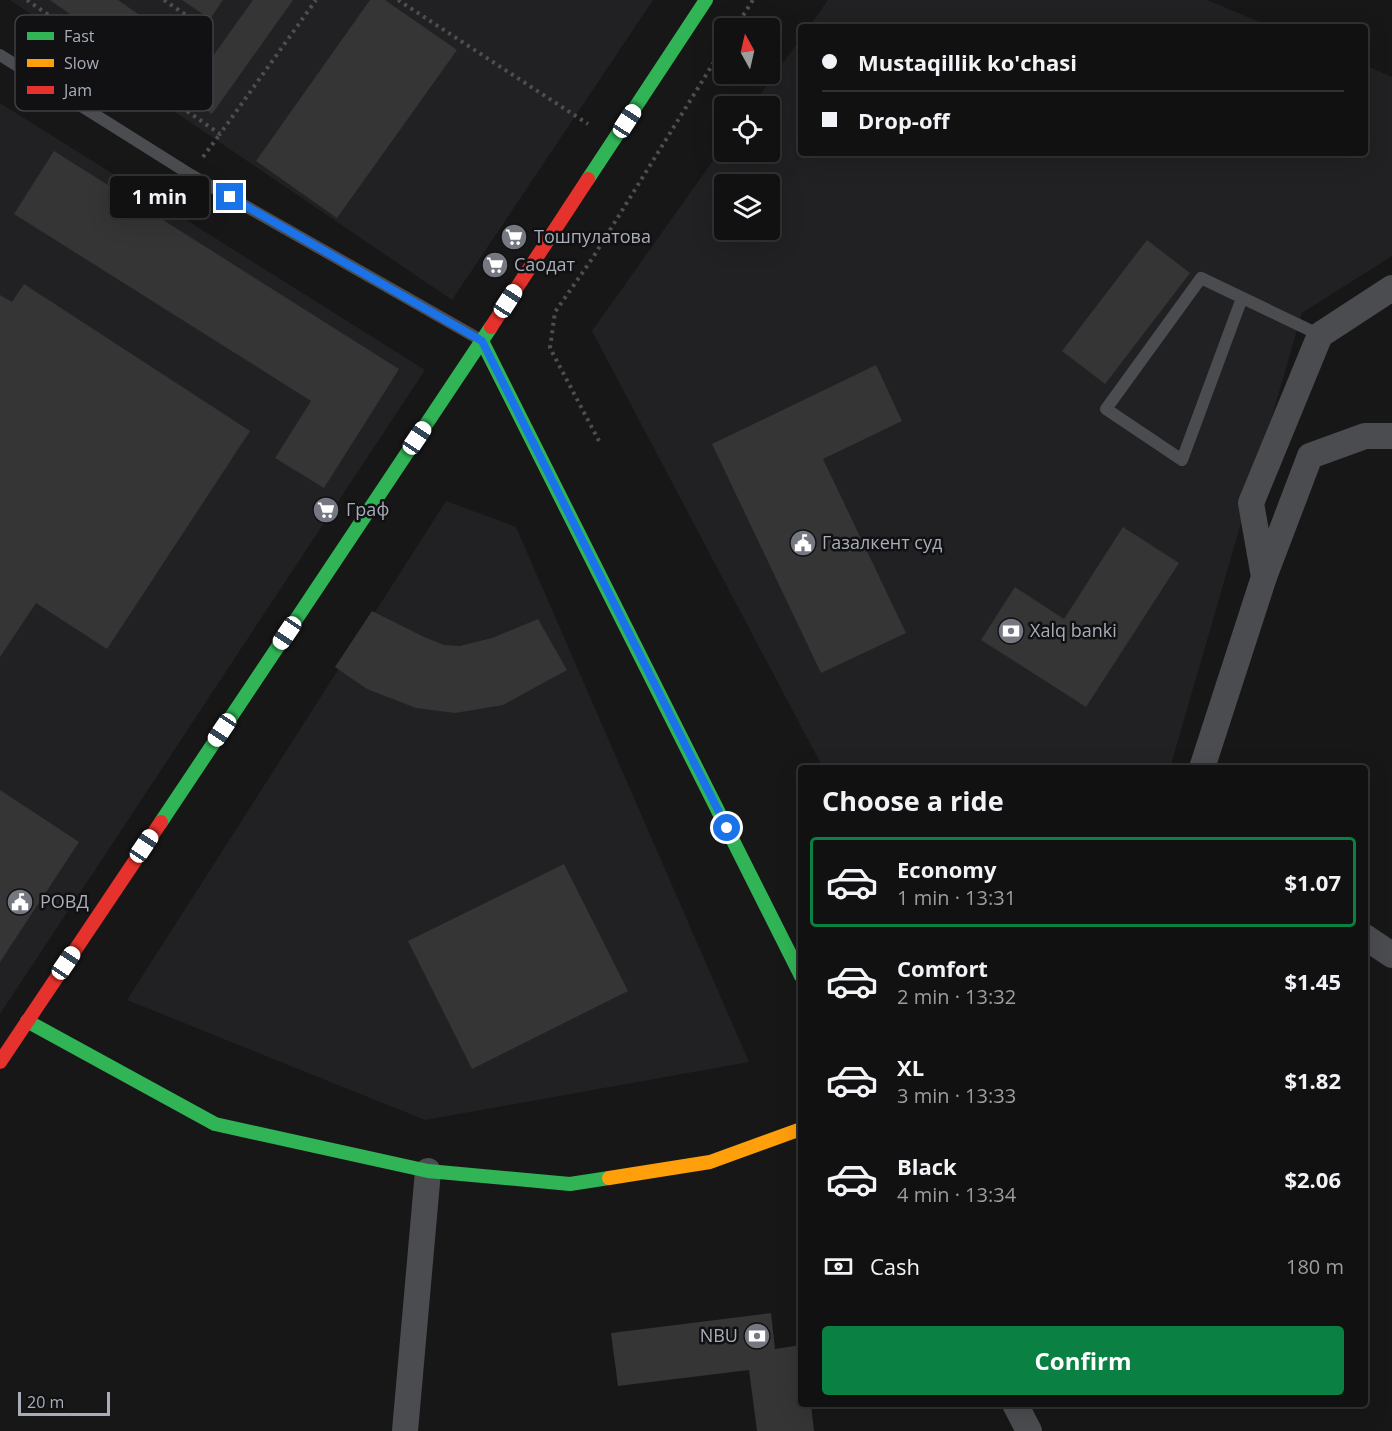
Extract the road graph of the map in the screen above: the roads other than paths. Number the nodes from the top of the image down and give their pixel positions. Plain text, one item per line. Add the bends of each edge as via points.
1 (706, 0) edge
2 (0, 56) edge
3 (15, 65) edge
4 (88, 111) edge
5 (1392, 288) edge
6 (1242, 298) junction
7 (1320, 335) junction
8 (482, 341) junction
9 (1392, 436) edge
10 (1264, 577) junction
11 (1203, 765) edge
12 (1368, 940) edge
13 (1392, 956) edge
14 (798, 970) edge
15 (27, 1021) junction
16 (0, 1062) edge
17 (798, 1130) edge
18 (428, 1171) junction
19 (1017, 1407) edge
20 (405, 1431) edge
21 (1029, 1431) edge

1 - 8 street
2 - 3 lane
4 - 8 lane via 191,175
5 - 7 street
6 - 6 lane via 1201,278 1107,409 1182,460
6 - 7 lane
7 - 10 street via 1251,502
8 - 14 street
8 - 15 street
9 - 10 street via 1365,436 1310,456
10 - 11 street
12 - 13 street
15 - 16 street
15 - 18 street via 215,1124
17 - 18 street via 710,1162 570,1184
18 - 20 street
19 - 21 street

